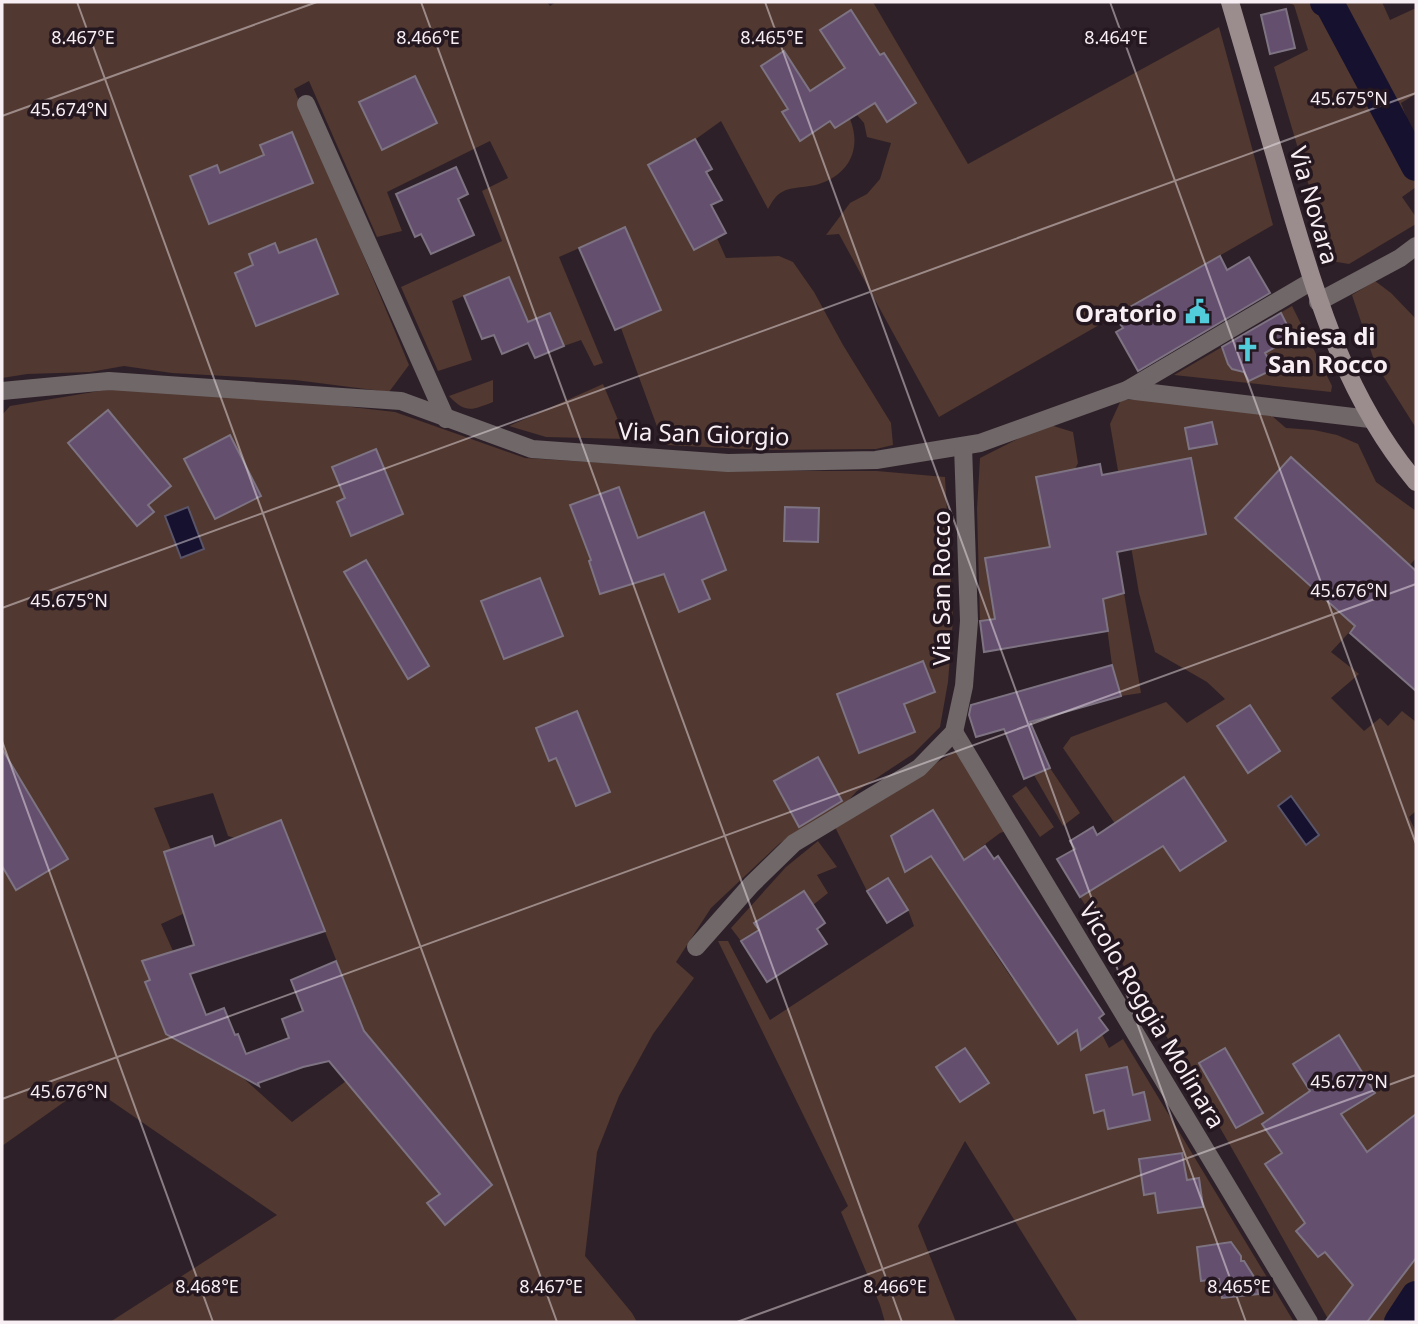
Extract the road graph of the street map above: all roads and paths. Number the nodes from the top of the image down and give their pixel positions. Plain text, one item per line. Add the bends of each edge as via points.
1 (1230, 2) edge
2 (306, 104) dead end
3 (1416, 246) edge
4 (1312, 281) junction
5 (1318, 302) junction
6 (1127, 390) junction
7 (2, 391) edge
8 (446, 419) junction
9 (1370, 419) junction
10 (963, 446) junction
11 (1416, 482) edge
12 (954, 732) junction
13 (696, 947) dead end
14 (1309, 1322) edge

1 - 4 main road, Via Novara
2 - 8 street
3 - 5 street
4 - 5 main road, Via Novara
4 - 6 street
5 - 9 main road, Via Novara
6 - 9 street
6 - 10 street
7 - 8 street, Via San Giorgio via 109,381 158,384 401,401
8 - 10 street, Via San Giorgio via 532,449 728,463 876,460
9 - 11 main road, Via Novara
10 - 12 street, Via San Rocco via 970,621
12 - 13 street via 919,768 794,843
12 - 14 street, Vicolo Roggia Molinara

